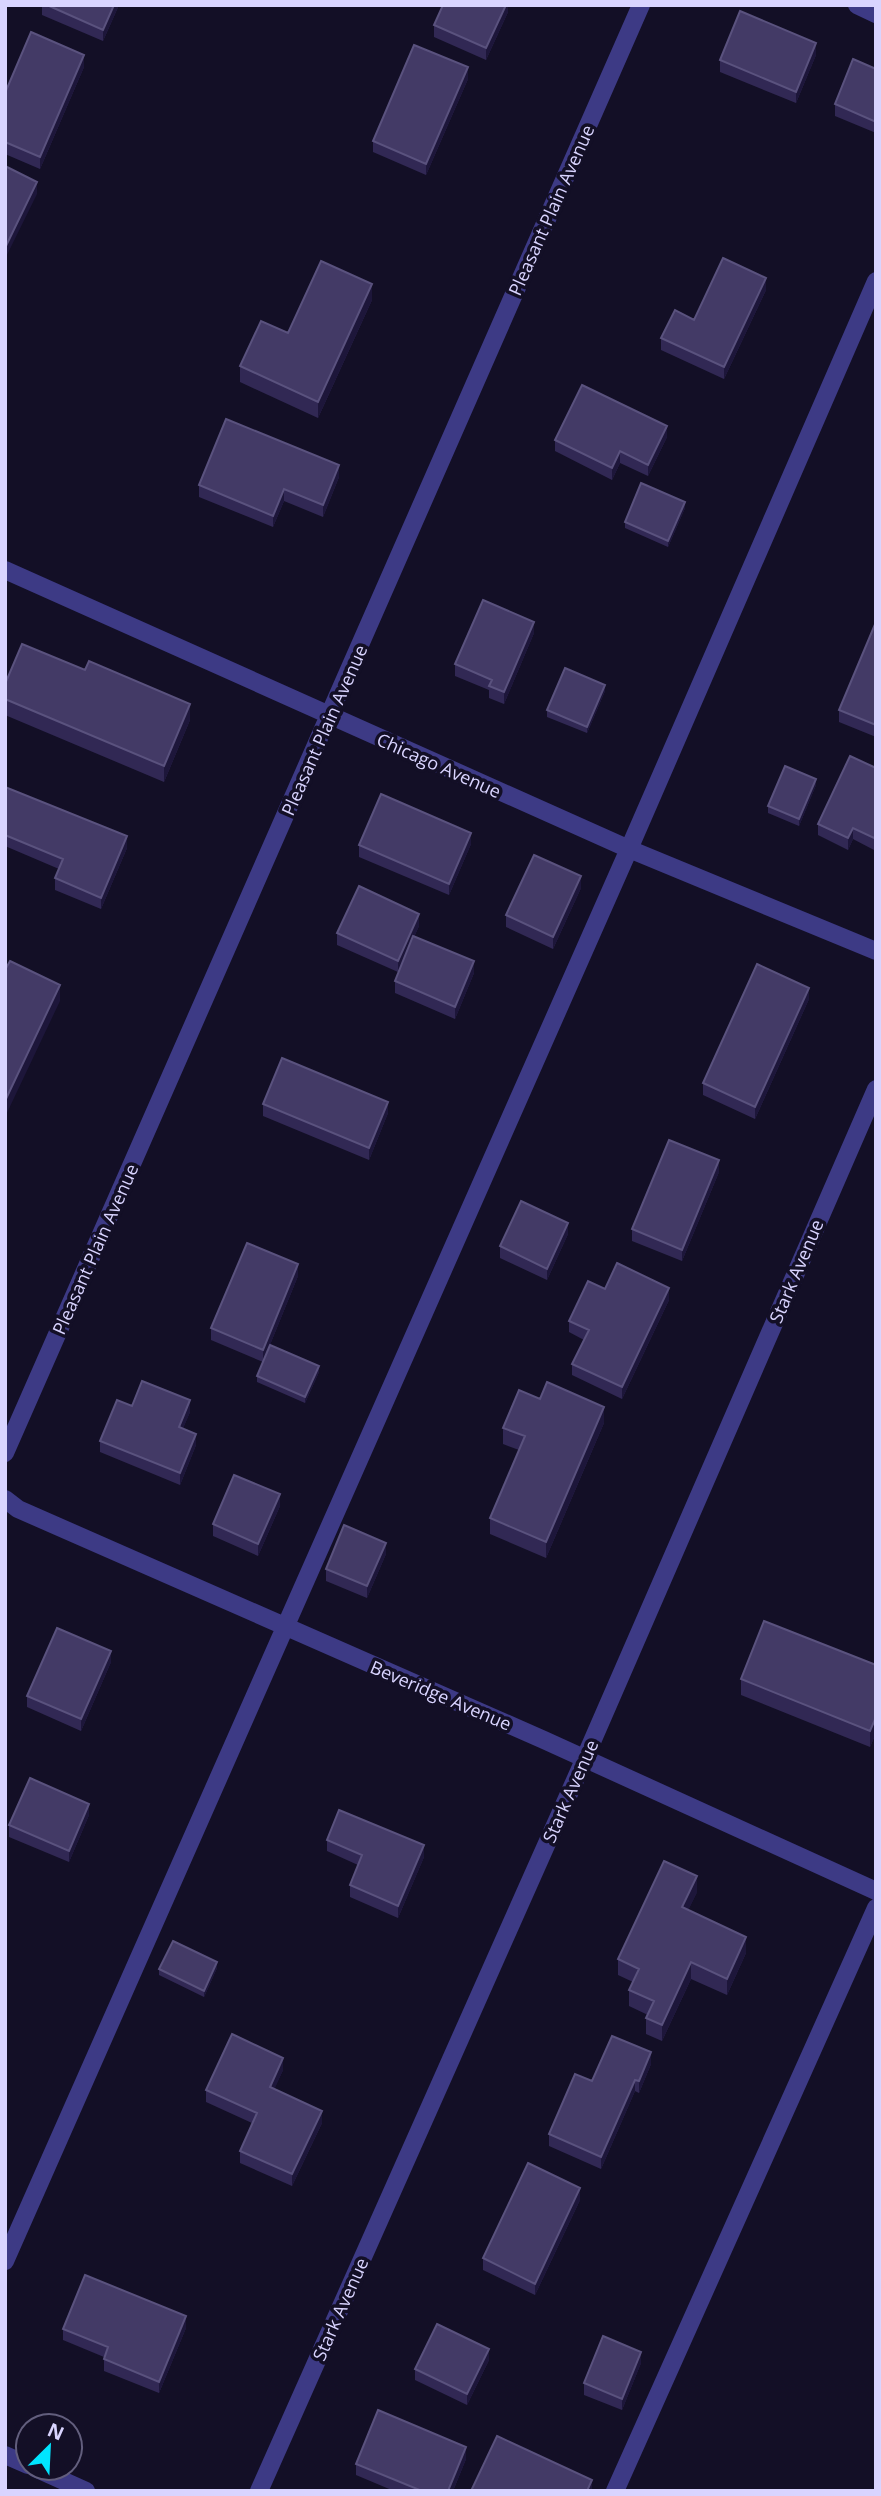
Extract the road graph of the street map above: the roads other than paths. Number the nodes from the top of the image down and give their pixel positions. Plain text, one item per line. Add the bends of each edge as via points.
1 (641, 5) edge
2 (857, 5) edge
3 (876, 14) edge
4 (876, 281) edge
5 (5, 570) edge
6 (330, 716) junction
7 (629, 849) junction
8 (876, 951) edge
9 (876, 1089) edge
10 (5, 1453) edge
11 (5, 1499) edge
12 (286, 1628) junction
13 (584, 1760) junction
14 (876, 1891) edge
15 (876, 1908) edge
16 (5, 2261) edge
17 (66, 2482) edge
18 (86, 2491) edge
19 (259, 2491) edge
20 (615, 2491) edge

1 - 6 street, Pleasant Plain Avenue
2 - 3 street
4 - 7 street
5 - 6 street, Chicago Avenue
6 - 7 street, Chicago Avenue
6 - 10 street, Pleasant Plain Avenue
7 - 8 street, Chicago Avenue
7 - 12 street
9 - 13 street, Stark Avenue
11 - 12 street, Beveridge Avenue via 18,1509
12 - 13 street, Beveridge Avenue
12 - 16 street
13 - 14 street, Beveridge Avenue
13 - 19 street, Stark Avenue
15 - 20 street
17 - 18 street

